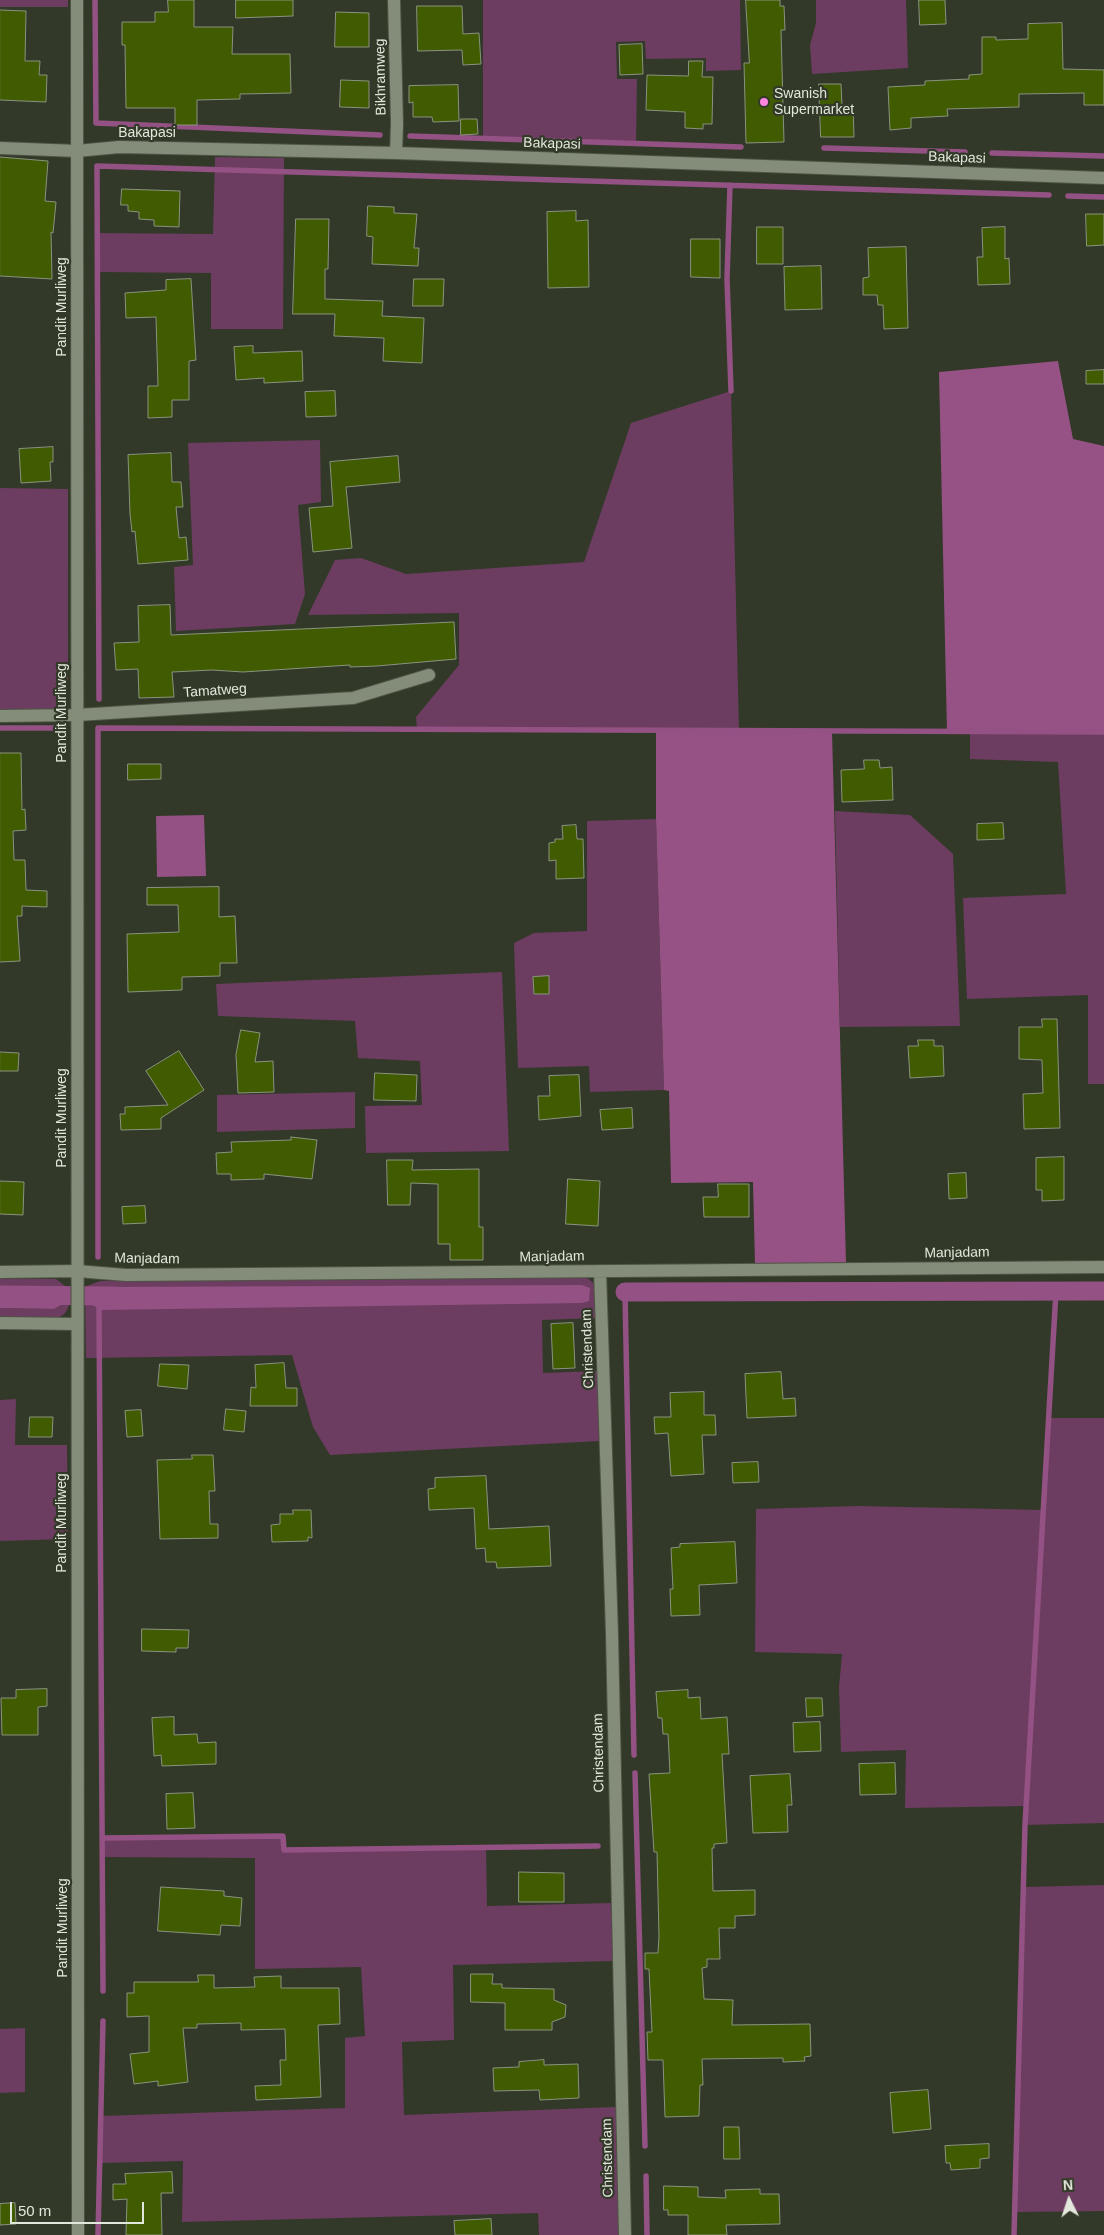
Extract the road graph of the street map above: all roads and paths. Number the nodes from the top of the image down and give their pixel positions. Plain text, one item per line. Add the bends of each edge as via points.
1 (77, 0) edge
2 (394, 0) edge
3 (0, 148) edge
4 (78, 151) junction
5 (396, 153) junction
6 (1104, 178) edge
7 (428, 675) dead end
8 (77, 715) junction
9 (0, 716) edge
10 (1104, 1267) edge
11 (600, 1271) junction
12 (0, 1272) edge
13 (77, 1277) junction
14 (76, 1321) junction
15 (0, 1323) edge
16 (78, 2235) edge
17 (625, 2235) edge

1 - 4 street, Pandit Murliweg
2 - 5 street, Bikhramweg
3 - 4 street, Bakapasi
4 - 5 street, Bakapasi via 119,147
4 - 8 street, Pandit Murliweg
5 - 6 street, Bakapasi
7 - 8 street, Tamatweg via 353,698
8 - 9 street, Tamatweg
8 - 13 street, Pandit Murliweg
10 - 11 street, Manjadam
11 - 13 street, Manjadam
11 - 17 street, Christendam
12 - 13 street, Manjadam
13 - 14 street, Pandit Murliweg
14 - 15 street
14 - 16 street, Pandit Murliweg

